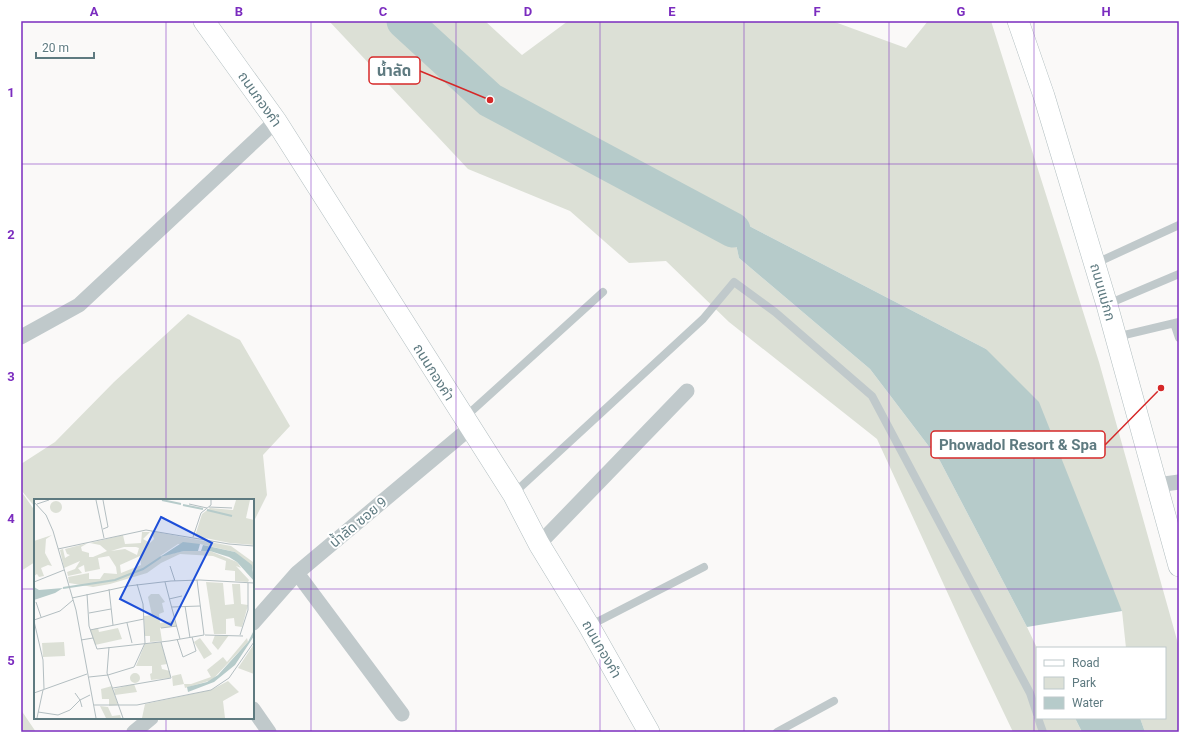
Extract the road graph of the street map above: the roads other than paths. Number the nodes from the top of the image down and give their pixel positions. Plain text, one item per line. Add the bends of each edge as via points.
1 (204, 21) edge
2 (1018, 21) edge
3 (276, 121) junction
4 (1179, 225) edge
5 (1094, 264) junction
6 (1179, 274) edge
7 (603, 292) dead end
8 (1107, 305) junction
9 (1176, 323) edge
10 (21, 337) edge
11 (1116, 338) junction
12 (1179, 338) edge
13 (687, 391) dead end
14 (467, 423) junction
15 (1179, 482) edge
16 (1156, 485) junction
17 (513, 494) junction
18 (539, 544) junction
19 (1179, 566) edge
20 (704, 567) dead end
21 (297, 573) junction
22 (254, 622) edge
23 (589, 626) junction
24 (834, 701) dead end
25 (254, 710) edge
26 (1036, 711) edge
27 (402, 714) dead end
28 (149, 719) edge
29 (1038, 719) edge
30 (134, 732) edge
31 (269, 732) edge
32 (649, 732) edge
33 (777, 732) edge
34 (1043, 732) edge

1 - 3 street, ถนนกองคำ
2 - 5 street, ถนนแม่กก via 1044,96
3 - 10 street via 79,305
3 - 14 street, ถนนกองคำ
4 - 5 lane
5 - 8 street, ถนนแม่กก
6 - 8 lane
7 - 14 lane
8 - 11 street, ถนนแม่กก
9 - 11 lane
9 - 12 lane
11 - 16 street, ถนนแม่กก
13 - 18 street
14 - 17 street, ถนนกองคำ
14 - 21 street, น้ำลัด ซอย 9
15 - 16 street
16 - 19 street, ถนนแม่กก
17 - 18 street, ถนนกองคำ
17 - 26 lane via 703,319 734,282 774,312 872,396 1030,693
18 - 23 street, ถนนกองคำ
20 - 23 lane
21 - 22 street, น้ำลัด ซอย 9
21 - 27 street
23 - 32 street, ถนนกองคำ
24 - 33 lane
25 - 31 street
28 - 30 street
29 - 34 lane

